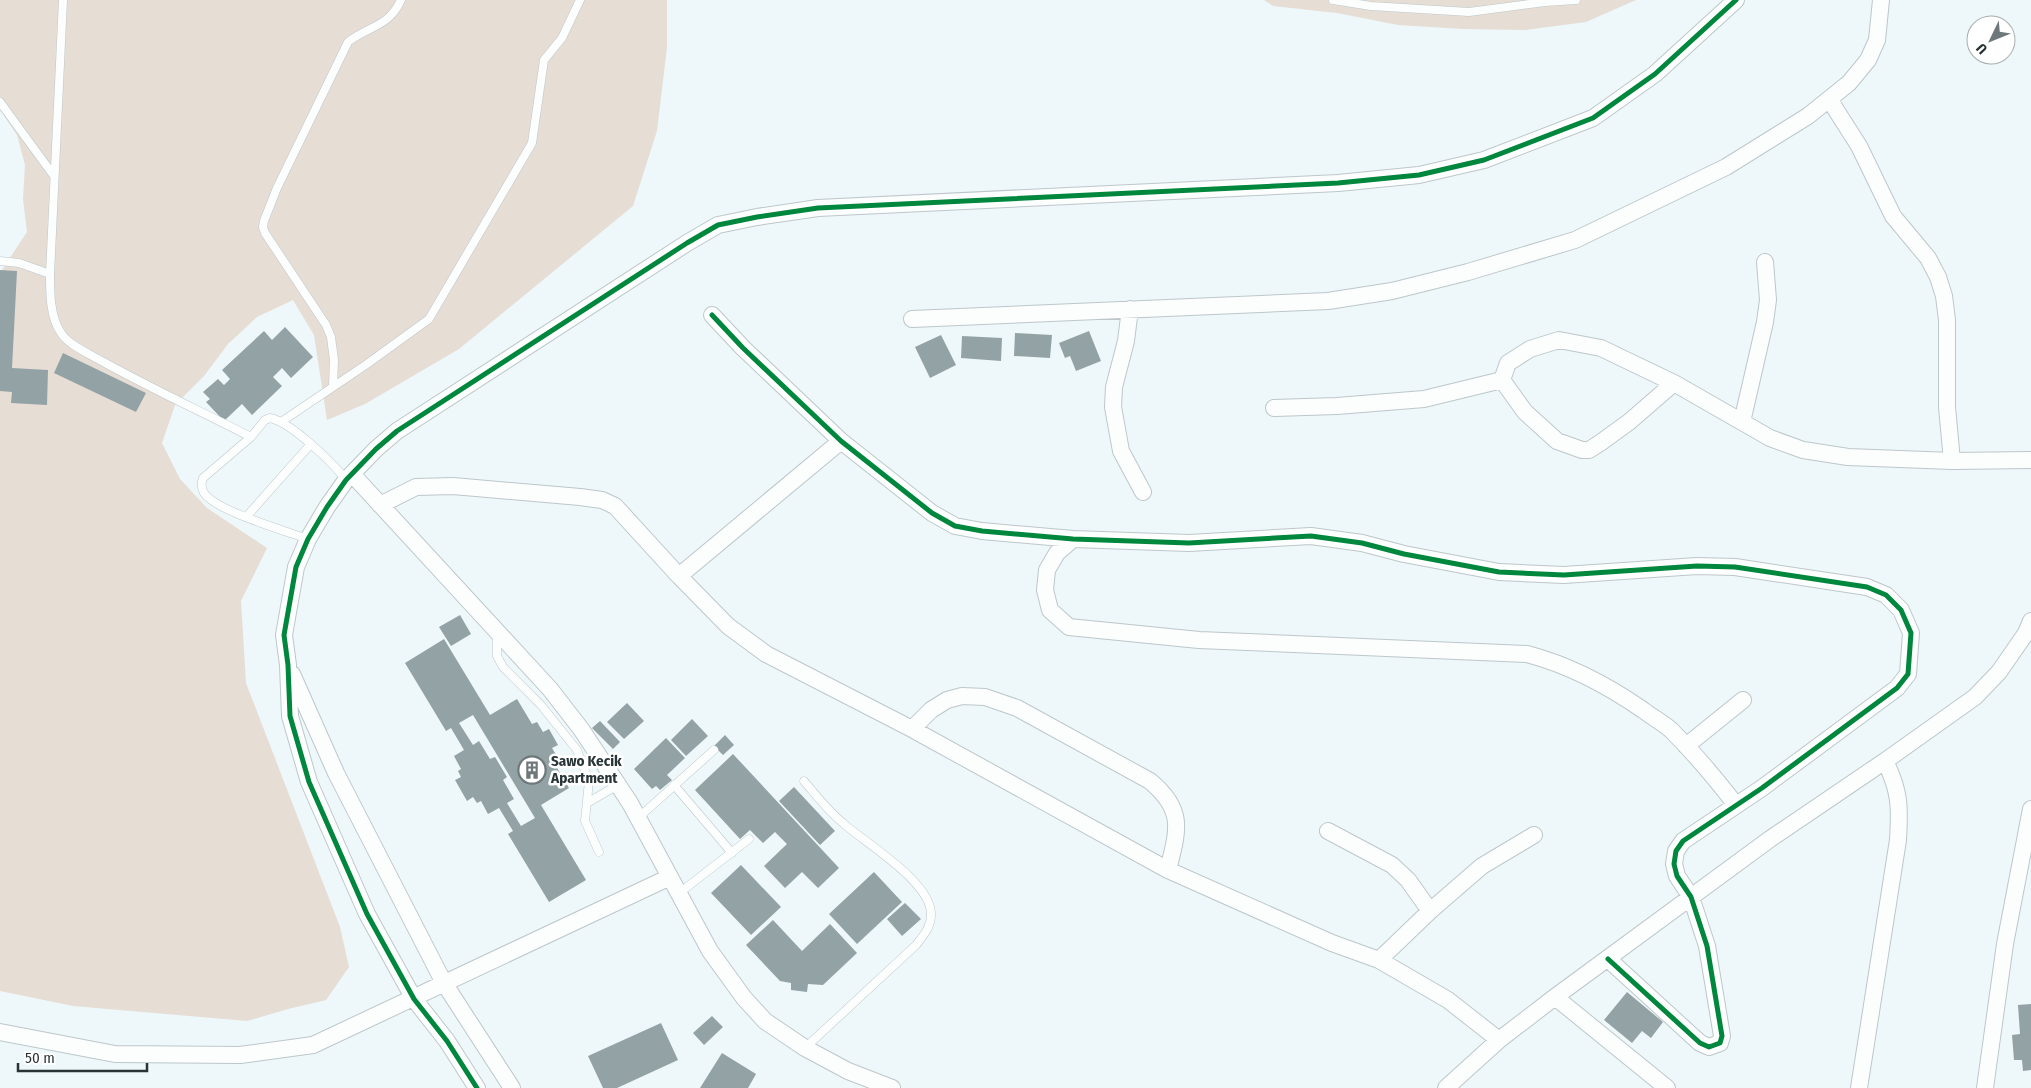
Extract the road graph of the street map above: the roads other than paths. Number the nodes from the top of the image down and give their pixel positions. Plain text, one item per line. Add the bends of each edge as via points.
1 (63, 0) edge
2 (401, 0) edge
3 (580, 0) edge
4 (1333, 0) edge
5 (1576, 0) edge
6 (1736, 0) edge
7 (1881, 0) edge
8 (1829, 99) junction
9 (0, 102) edge
10 (54, 176) junction
11 (0, 261) edge
12 (1765, 262) dead end
13 (50, 274) junction
14 (1130, 309) junction
15 (712, 315) dead end
16 (912, 319) dead end
17 (1502, 380) junction
18 (1674, 383) junction
19 (333, 386) junction
20 (1274, 408) dead end
21 (281, 422) junction
22 (1742, 422) junction
23 (251, 437) junction
24 (841, 441) junction
25 (310, 445) junction
26 (2031, 460) edge
27 (1952, 461) junction
28 (349, 477) junction
29 (1143, 492) dead end
30 (380, 505) junction
31 (247, 516) junction
32 (308, 539) junction
33 (1073, 539) junction
34 (679, 576) junction
35 (2031, 621) edge
36 (497, 632) junction
37 (288, 666) junction
38 (1743, 700) dead end
39 (912, 729) junction
40 (1686, 746) junction
41 (714, 750) dead end
42 (1885, 761) junction
43 (804, 781) dead end
44 (618, 785) junction
45 (674, 785) junction
46 (586, 803) junction
47 (1736, 806) junction
48 (2031, 809) edge
49 (638, 818) junction
50 (1328, 831) dead end
51 (1534, 835) dead end
52 (750, 839) dead end
53 (599, 852) dead end
54 (732, 853) junction
55 (1168, 870) junction
56 (670, 877) junction
57 (678, 894) junction
58 (1691, 897) junction
59 (1430, 911) junction
60 (1608, 959) junction
61 (1379, 960) junction
62 (444, 983) junction
63 (1555, 997) junction
64 (414, 999) junction
65 (0, 1032) edge
66 (1499, 1040) junction
67 (805, 1048) junction
68 (477, 1088) edge
69 (512, 1088) edge
70 (892, 1088) edge
71 (1446, 1088) edge
72 (1668, 1088) edge
73 (1859, 1088) edge
74 (1984, 1088) edge

1 - 10 lane
2 - 19 lane via 388,18 348,42 277,188 263,227 326,325 334,360
3 - 19 lane via 562,38 544,60 532,143 429,319
4 - 5 lane via 1371,6 1469,12
6 - 28 street via 1655,74 1593,118 1484,160 1419,175 1338,183 818,208 718,225 397,431
7 - 8 street via 1877,40 1868,60 1850,83
8 - 14 street via 1808,116 1726,166 1575,240 1392,291 1328,301
8 - 27 street via 1859,146 1893,216 1928,258 1938,277 1947,320 1947,407
9 - 10 lane
10 - 13 lane
11 - 13 lane via 20,263
12 - 22 street via 1766,322
13 - 23 lane via 54,318 60,333 69,342
14 - 16 street
14 - 29 street via 1113,406 1121,452
15 - 24 street
17 - 18 street via 1508,363 1530,349 1559,340 1601,348
17 - 18 street via 1524,412 1557,441 1582,450 1600,444
17 - 20 street via 1424,399
18 - 22 street
19 - 21 lane
21 - 23 lane via 268,419
21 - 25 lane
22 - 27 street via 1770,438 1803,450 1848,457
23 - 31 lane via 202,478 201,486 213,501
24 - 33 street via 932,513 955,526
24 - 34 street
25 - 28 lane
25 - 31 lane
26 - 27 street
28 - 30 street
28 - 32 street
30 - 34 street via 416,487 453,486 602,500 626,516
30 - 36 street
31 - 32 lane
32 - 37 street via 296,567 288,608 284,636
33 - 40 street via 1057,553 1047,570 1045,590 1050,610 1069,627 1199,640 1527,654 1570,668 1618,693 1670,729
33 - 47 street via 1189,542 1311,536 1362,543 1499,572 1564,575 1697,566 1735,567 1867,587 1886,595 1901,610 1911,634 1908,674 1897,688
34 - 39 street via 728,626 766,654
35 - 42 street via 1999,672 1975,697
36 - 44 street via 581,729
36 - 46 lane via 497,656 503,667 541,705 577,750 589,781
37 - 62 street via 336,773
37 - 64 street via 290,716 309,782 367,914
38 - 40 street
39 - 55 street
39 - 55 street via 931,710 947,700 962,696 985,697 1018,708 1126,767 1150,781 1171,803 1178,833
40 - 47 street
41 - 45 lane
42 - 58 street
42 - 73 street via 1895,781 1900,808 1898,840
43 - 67 lane via 844,825 888,856 914,882 927,898 931,914 927,931 916,945
44 - 46 lane
44 - 49 street
45 - 49 lane
45 - 54 lane
46 - 53 lane via 585,821
47 - 58 street via 1683,841 1676,851 1674,864 1677,876
48 - 74 street via 2003,954
49 - 56 street
50 - 59 street via 1392,865
51 - 59 street via 1482,866
52 - 54 lane
54 - 57 lane
55 - 61 street via 1332,943
56 - 57 street
56 - 62 street
57 - 67 street via 710,951 744,998 765,1021
58 - 60 street
58 - 60 street via 1708,946 1722,1036 1717,1046 1700,1043
59 - 61 street
60 - 63 street
61 - 66 street via 1448,1000
62 - 64 street
62 - 69 street
63 - 66 street
63 - 72 street
64 - 65 street via 313,1045 240,1055 115,1054
64 - 68 street via 447,1041
66 - 71 street
67 - 70 street via 848,1071

